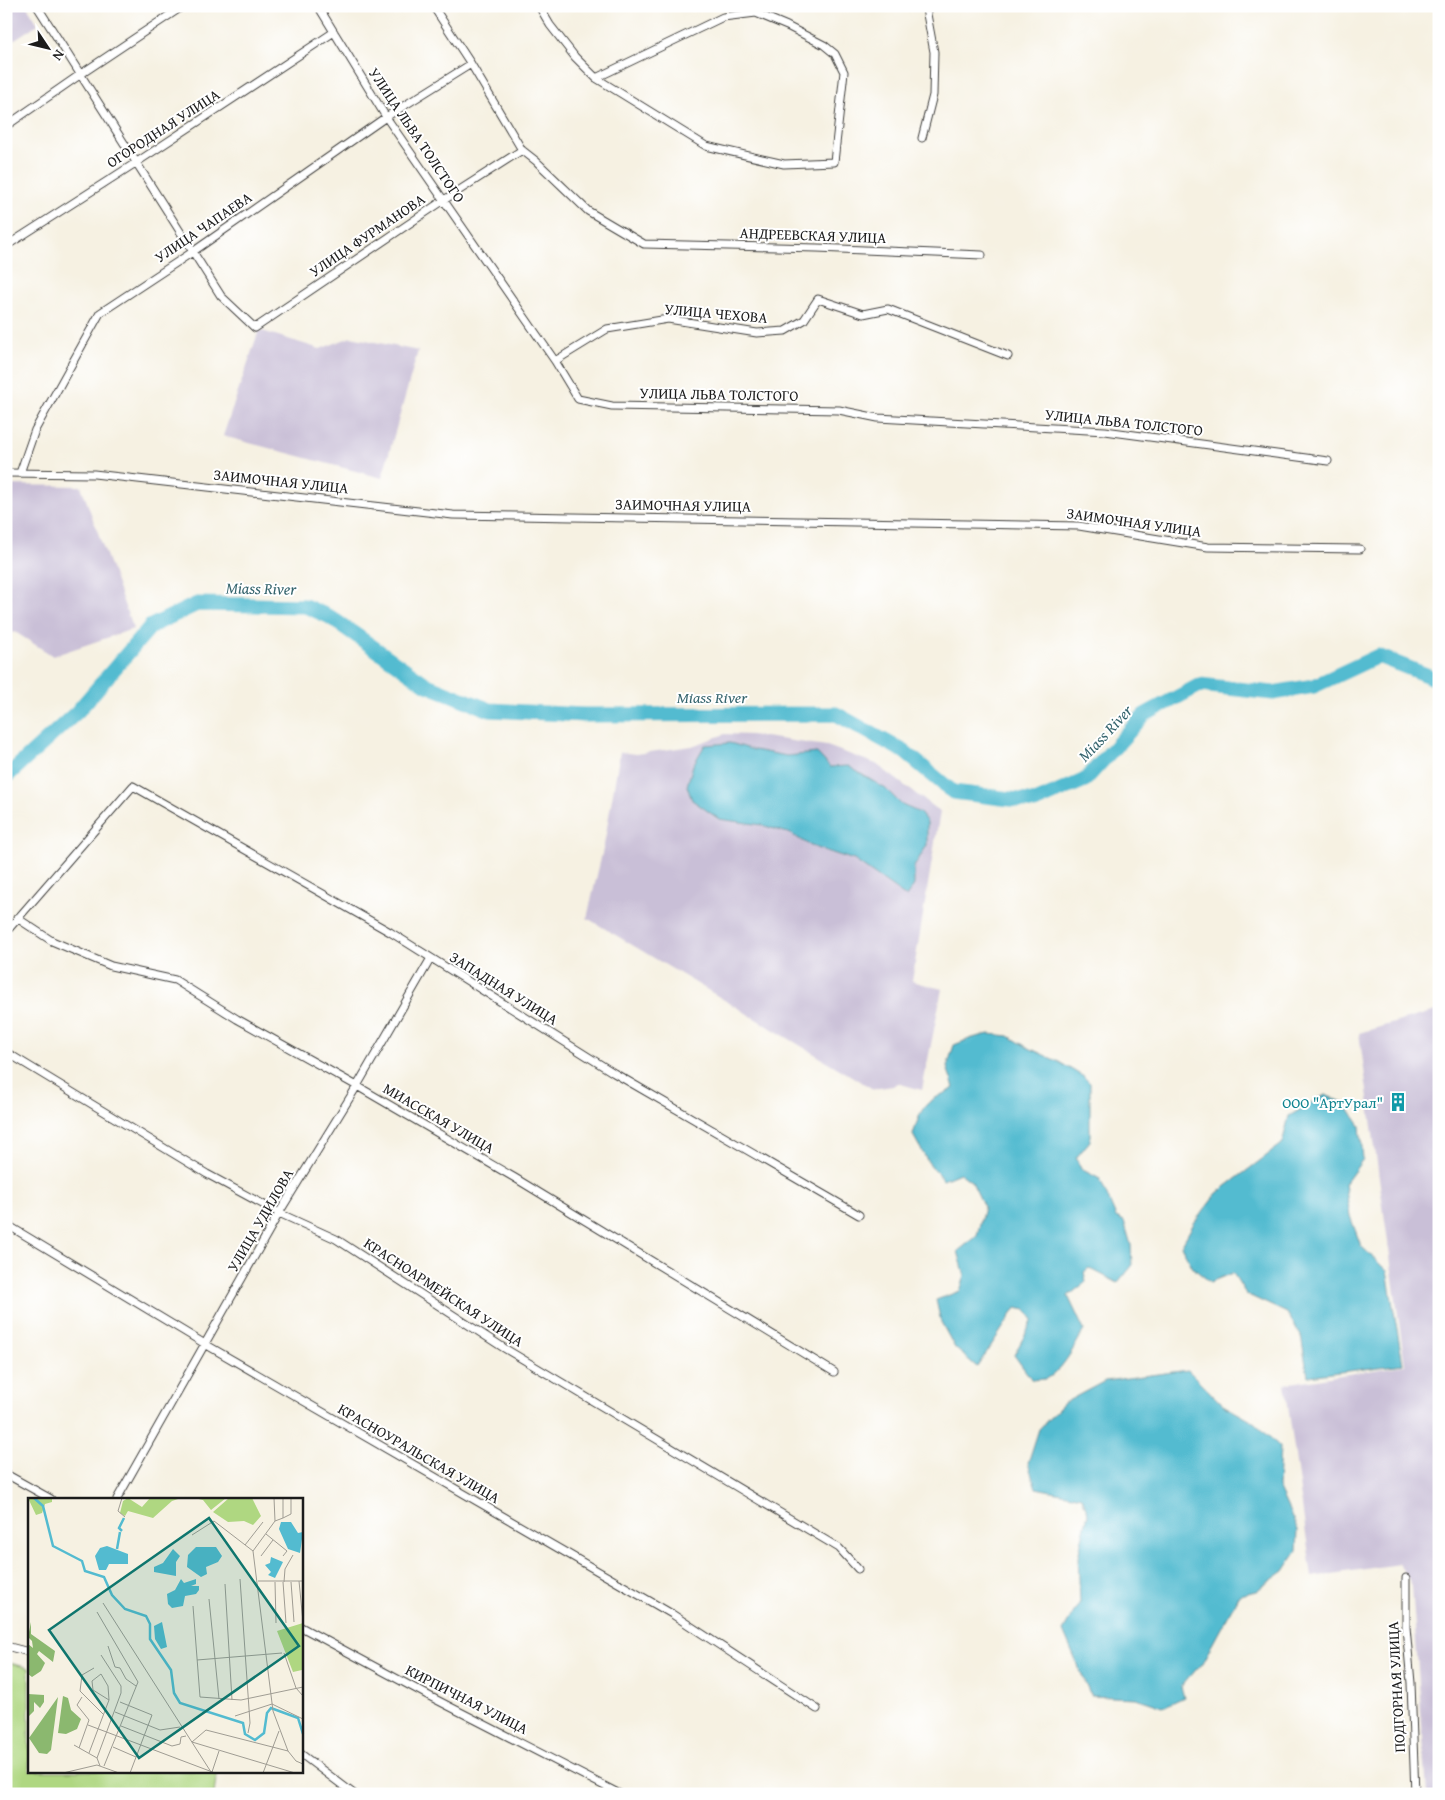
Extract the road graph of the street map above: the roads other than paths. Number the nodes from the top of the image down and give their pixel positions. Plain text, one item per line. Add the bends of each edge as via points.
1 (37, 6) edge
2 (183, 6) edge
3 (318, 6) edge
4 (433, 6) edge
5 (538, 6) edge
6 (924, 6) edge
7 (334, 32) junction
8 (471, 64) junction
9 (81, 74) junction
10 (596, 78) junction
11 (386, 117) junction
12 (6, 126) edge
13 (922, 138) dead end
14 (522, 150) junction
15 (137, 162) junction
16 (444, 200) junction
17 (6, 246) edge
18 (194, 251) junction
19 (982, 255) dead end
20 (1008, 356) dead end
21 (555, 361) junction
22 (1328, 461) dead end
23 (6, 473) edge
24 (20, 473) junction
25 (1360, 549) dead end
26 (17, 918) junction
27 (6, 932) edge
28 (431, 958) junction
29 (6, 1052) edge
30 (357, 1086) junction
31 (279, 1213) junction
32 (859, 1215) dead end
33 (6, 1224) edge
34 (205, 1344) junction
35 (834, 1372) dead end
36 (6, 1474) edge
37 (49, 1498) edge
38 (118, 1498) edge
39 (858, 1569) dead end
40 (1406, 1578) dead end
41 (302, 1628) edge
42 (6, 1646) edge
43 (25, 1651) dead end
44 (817, 1709) dead end
45 (302, 1755) edge
46 (354, 1794) edge
47 (620, 1794) edge
48 (1415, 1794) edge

1 - 9 street
2 - 9 street
3 - 7 street, УЛИЦА ЛЬВА ТОЛСТОГО
4 - 8 street
5 - 10 street via 575,57
6 - 13 street via 934,52 933,95
7 - 11 street, УЛИЦА ЛЬВА ТОЛСТОГО
7 - 15 street, ОГОРОДНАЯ УЛИЦА
8 - 11 street, УЛИЦА ЧАПАЕВА
8 - 14 street
9 - 12 street
9 - 15 street
10 - 10 street via 706,146 784,164 834,162 844,72 835,54 824,45 756,13 723,17
11 - 16 street, УЛИЦА ЛЬВА ТОЛСТОГО
11 - 18 street, УЛИЦА ЧАПАЕВА
14 - 16 street, УЛИЦА ФУРМАНОВА
14 - 19 street, АНДРЕЕВСКАЯ УЛИЦА via 588,211 644,244
15 - 17 street, ОГОРОДНАЯ УЛИЦА
15 - 18 street
16 - 18 street, УЛИЦА ФУРМАНОВА via 255,328 221,296
16 - 21 street, УЛИЦА ЛЬВА ТОЛСТОГО
18 - 24 street, УЛИЦА ЧАПАЕВА via 100,313 35,430
20 - 21 street, УЛИЦА ЧЕХОВА via 888,309 863,314 818,299 804,320 785,332 757,333 668,319 607,329
21 - 22 street, УЛИЦА ЛЬВА ТОЛСТОГО via 578,399 612,406 839,410 878,418 1105,431
23 - 24 street, ЗАИМОЧНАЯ УЛИЦА
24 - 25 street, ЗАИМОЧНАЯ УЛИЦА via 94,474 453,514 1079,526 1208,547
26 - 27 street
26 - 28 street, ЗАПАДНАЯ УЛИЦА via 133,786
26 - 30 street, МИАССКАЯ УЛИЦА via 52,941 111,966 175,980
28 - 30 street, УЛИЦА УДИЛОВА
28 - 32 street, ЗАПАДНАЯ УЛИЦА via 614,1073
29 - 31 street, КРАСНОАРМЕЙСКАЯ УЛИЦА via 207,1174
30 - 31 street, УЛИЦА УДИЛОВА
30 - 35 street, МИАССКАЯ УЛИЦА
31 - 34 street, УЛИЦА УДИЛОВА
31 - 39 street, КРАСНОАРМЕЙСКАЯ УЛИЦА via 336,1239 504,1348 839,1548
33 - 34 street, КРАСНОУРАЛЬСКАЯ УЛИЦА
34 - 38 street, УЛИЦА УДИЛОВА
34 - 44 street, КРАСНОУРАЛЬСКАЯ УЛИЦА via 672,1614
36 - 37 street
40 - 48 street, ПОДГОРНАЯ УЛИЦА
41 - 47 street, КИРПИЧНАЯ УЛИЦА
42 - 43 street
45 - 46 street

